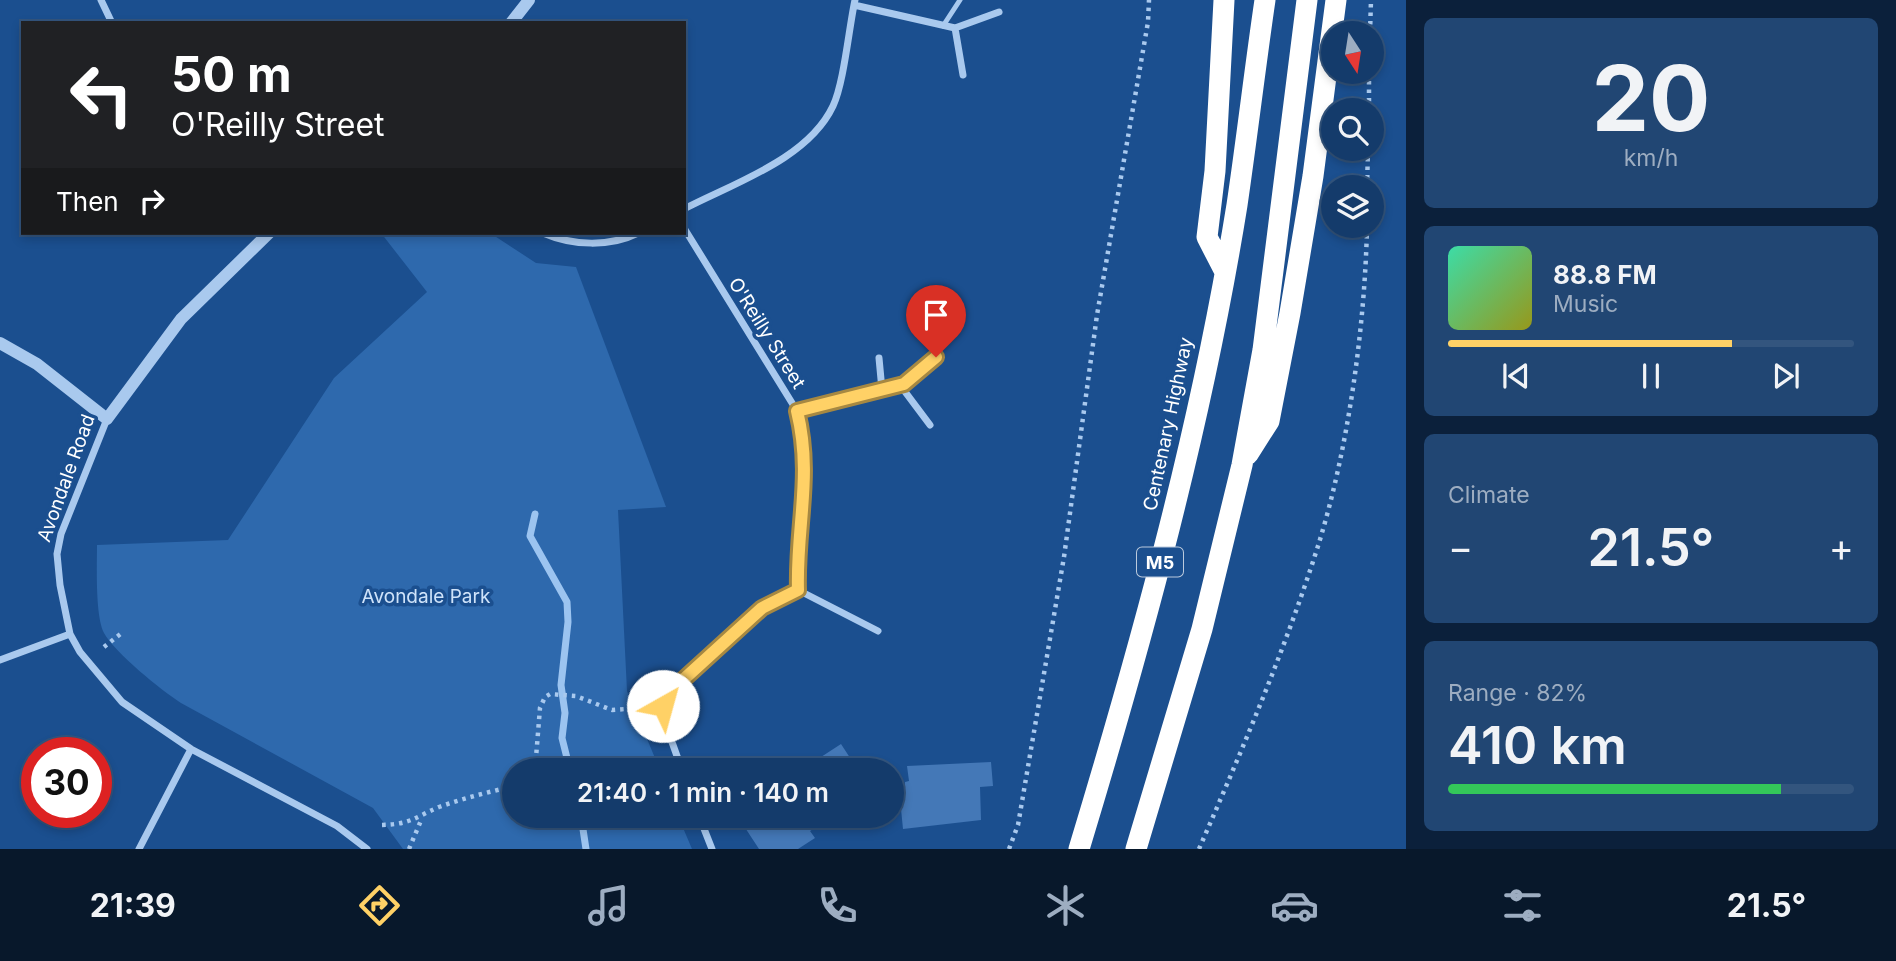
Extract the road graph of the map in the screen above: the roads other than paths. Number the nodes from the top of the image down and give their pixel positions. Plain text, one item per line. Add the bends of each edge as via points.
1 (101, 0) edge
2 (529, 0) edge
3 (960, 0) edge
4 (1224, 0) edge
5 (1265, 0) edge
6 (1307, 0) edge
7 (1336, 0) edge
8 (855, 2) edge
9 (999, 12) dead end
10 (112, 21) edge
11 (513, 21) edge
12 (943, 26) junction
13 (955, 28) junction
14 (963, 75) dead end
15 (686, 208) edge
16 (686, 231) edge
17 (267, 235) edge
18 (550, 235) edge
19 (634, 235) edge
20 (1224, 270) junction
21 (0, 343) edge
22 (936, 357) dead end
23 (879, 358) dead end
24 (900, 386) junction
25 (882, 390) junction
26 (797, 411) junction
27 (107, 419) junction
28 (930, 425) dead end
29 (1242, 465) junction
30 (798, 590) junction
31 (878, 631) dead end
32 (70, 634) junction
33 (0, 660) edge
34 (191, 749) junction
35 (678, 758) edge
36 (704, 828) edge
37 (139, 849) edge
38 (368, 849) edge
39 (712, 849) edge
40 (1079, 849) edge
41 (1136, 849) edge

1 - 10 street
2 - 11 street
3 - 12 lane
4 - 20 highway via 1207,237
5 - 20 highway, Centenary Highway / M5
6 - 29 highway via 1263,350
7 - 29 highway via 1304,234 1272,408
8 - 12 street
8 - 15 street via 834,105 817,131 795,152
9 - 13 street
12 - 13 street
13 - 14 street
16 - 26 street, O'Reilly Street
17 - 27 street, Avondale Road via 181,319
18 - 19 street via 577,243 619,243
20 - 40 highway, Centenary Highway / M5 via 1163,549
21 - 27 street via 37,364
22 - 24 street
23 - 25 street
24 - 25 street
24 - 28 street
25 - 26 street
26 - 30 street, O'Reilly Street via 806,465
27 - 32 street, Avondale Road via 57,554
29 - 41 highway via 1202,629
30 - 31 street
30 - 35 street via 762,608 673,689 663,706
32 - 33 street
32 - 34 street, Avondale Road via 92,670 122,702
34 - 37 street
34 - 38 street, Avondale Road via 337,826
36 - 39 street

